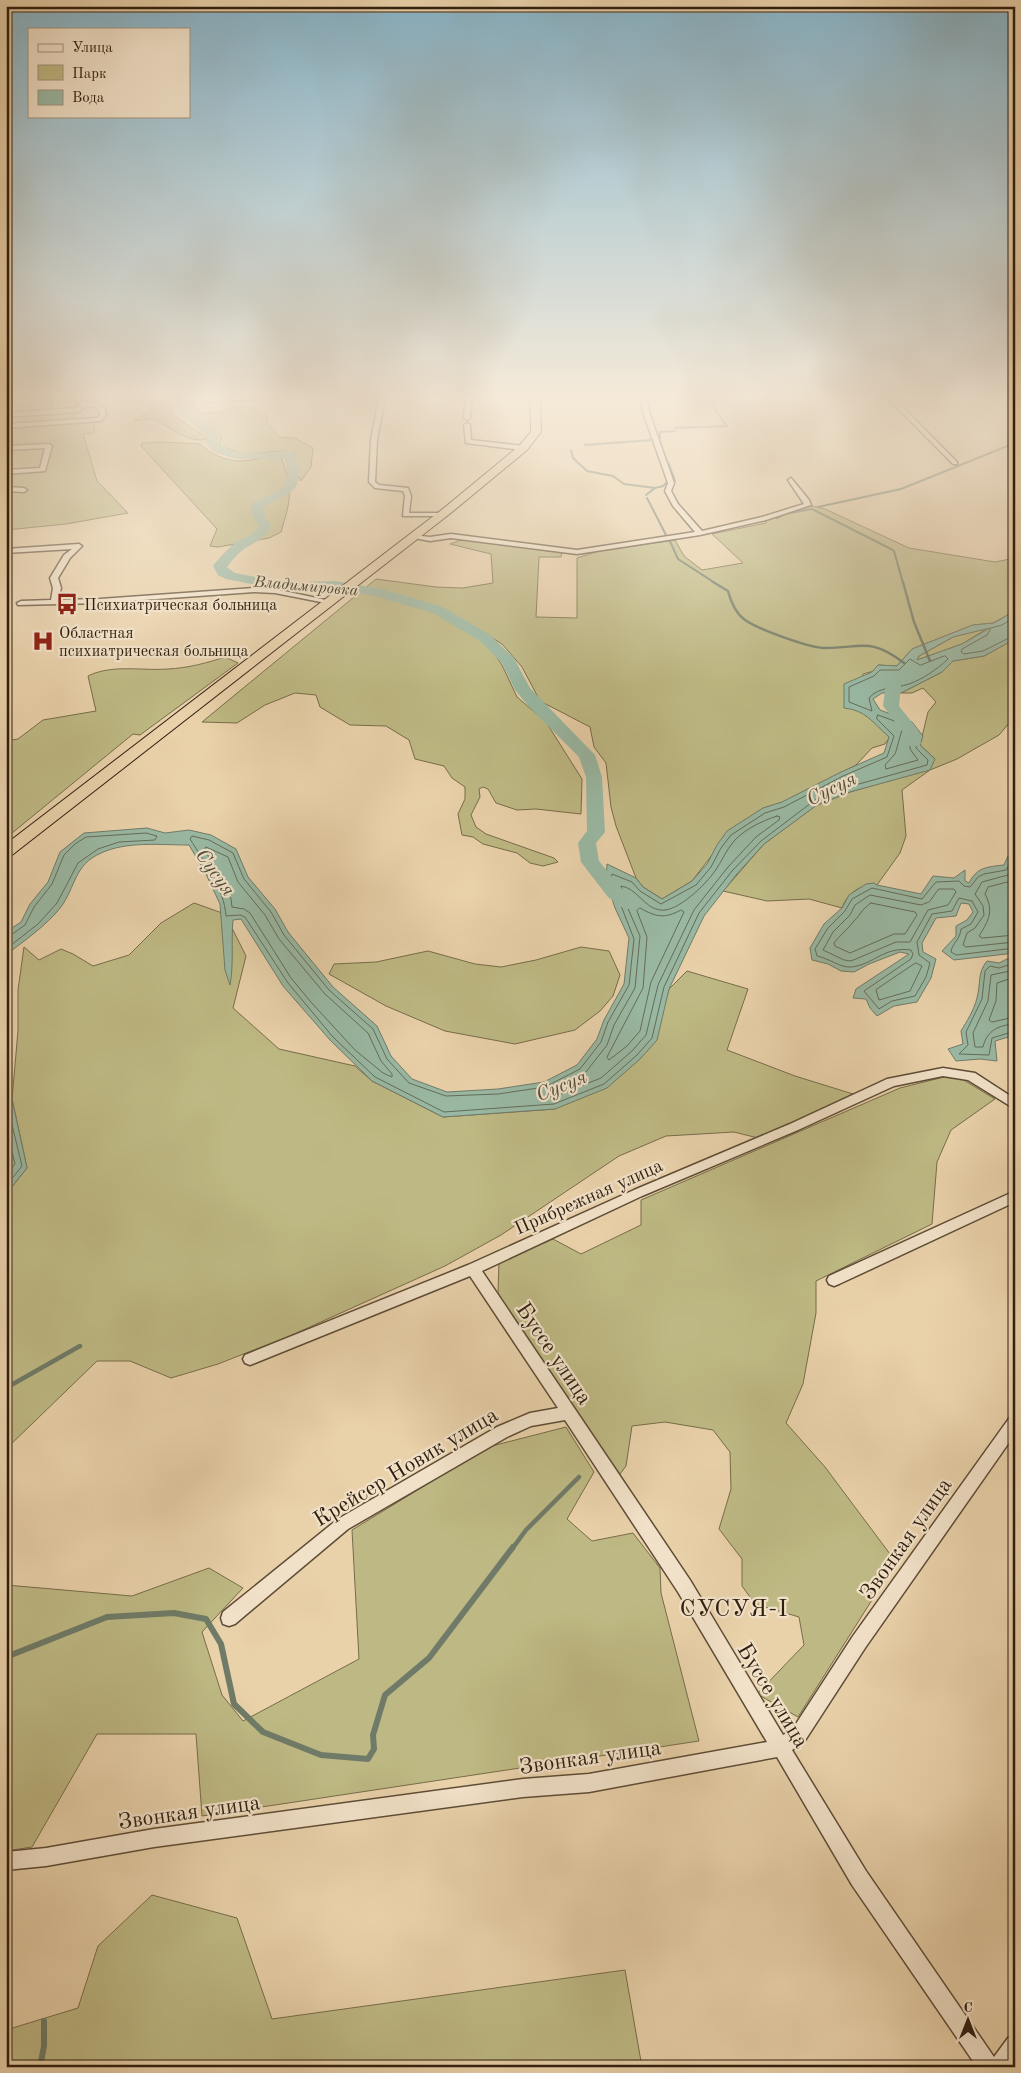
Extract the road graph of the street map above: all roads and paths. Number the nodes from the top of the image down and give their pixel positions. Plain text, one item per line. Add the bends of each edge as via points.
1 (406, 491) edge
2 (471, 491) edge
3 (668, 491) edge
4 (799, 491) edge
5 (441, 515) junction
6 (700, 533) junction
7 (412, 537) junction
8 (6, 552) edge
9 (336, 598) junction
10 (54, 602) junction
11 (21, 603) dead end
12 (162, 733) joint
13 (6, 852) edge
14 (1015, 1105) edge
15 (1015, 1196) edge
16 (473, 1269) junction
17 (834, 1280) dead end
18 (250, 1359) dead end
19 (568, 1413) junction
20 (1015, 1422) edge
21 (230, 1618) dead end
22 (780, 1748) junction
23 (6, 1860) edge
24 (1015, 2044) edge
25 (989, 2067) edge
26 (999, 2067) edge

1 - 5 street via 405,515
2 - 5 highway
3 - 6 street via 675,505
4 - 6 street via 808,505 764,519
5 - 7 highway
6 - 7 street via 577,552 451,536
7 - 9 highway
8 - 10 street via 80,546 67,557 54,578 57,588
9 - 10 street via 254,590
9 - 12 highway
10 - 11 street
12 - 13 highway
14 - 16 street, Прибрежная улица via 971,1076 943,1072 891,1082
15 - 17 street
16 - 18 street, Прибрежная улица
16 - 19 street, Буссе улица
19 - 21 street, Крейсер Новик улица via 530,1420 502,1432 343,1524
19 - 22 street, Буссе улица via 684,1586
20 - 22 street, Звонкая улица via 859,1642 798,1736
22 - 23 street, Звонкая улица via 589,1783 513,1790
22 - 25 street, Буссе улица via 859,1878
24 - 26 street

